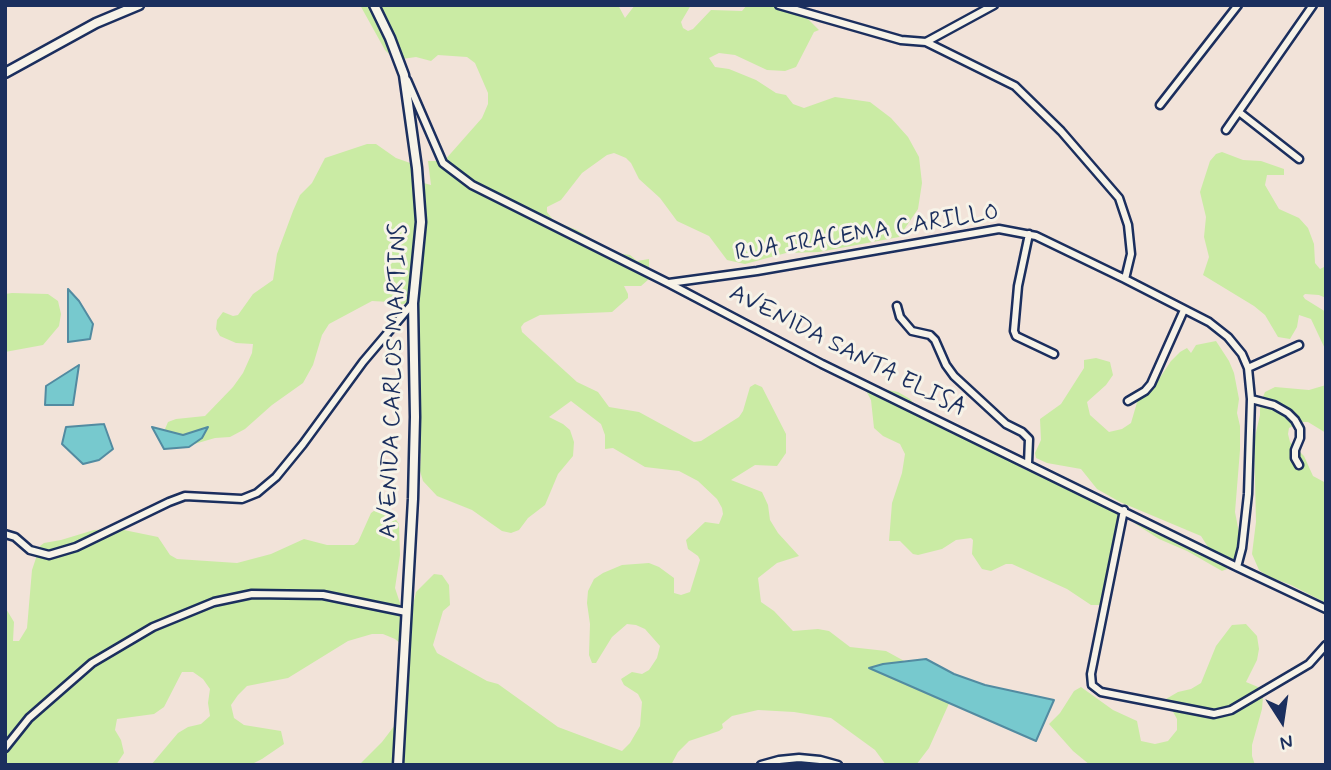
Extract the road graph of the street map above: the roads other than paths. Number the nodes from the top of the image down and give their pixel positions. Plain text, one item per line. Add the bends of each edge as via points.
1 (139, 5) edge
2 (374, 5) edge
3 (779, 5) edge
4 (994, 5) edge
5 (1238, 5) edge
6 (1313, 5) edge
7 (926, 43) junction
8 (5, 73) edge
9 (404, 75) junction
10 (1160, 104) dead end
11 (1239, 112) junction
12 (1226, 130) dead end
13 (1299, 159) dead end
14 (1029, 234) junction
15 (1125, 279) junction
16 (668, 283) junction
17 (413, 303) junction
18 (897, 306) dead end
19 (1184, 310) junction
20 (1299, 345) dead end
21 (1054, 354) dead end
22 (1248, 368) junction
23 (1251, 399) junction
24 (1128, 401) dead end
25 (1028, 464) junction
26 (1299, 465) dead end
27 (1124, 510) junction
28 (5, 534) edge
29 (1237, 567) junction
30 (1326, 609) edge
31 (406, 612) junction
32 (1326, 645) edge
33 (5, 748) edge
34 (398, 765) edge
35 (761, 765) edge
36 (838, 765) edge

1 - 8 street
2 - 9 street, AVENIDA CARLOS MARTINS
3 - 7 street
4 - 7 street
5 - 10 street
6 - 11 street
7 - 15 street via 1014,86 1061,131 1119,198 1131,254
9 - 16 street, AVENIDA SANTA ELISA via 448,169
9 - 17 street, AVENIDA CARLOS MARTINS via 421,222
11 - 12 street
11 - 13 street
14 - 15 street, RUA IRACEMA CARILLO
14 - 16 street, RUA IRACEMA CARILLO via 999,229
14 - 21 street via 1014,331
15 - 19 street, RUA IRACEMA CARILLO
16 - 25 street, AVENIDA SANTA ELISA
17 - 28 street via 276,477 257,493 242,499 185,496 49,555 30,550
17 - 31 street, AVENIDA CARLOS MARTINS via 415,417
18 - 25 street via 912,331 935,340 954,376 1029,439
19 - 22 street, RUA IRACEMA CARILLO via 1228,337
19 - 24 street via 1151,384
20 - 22 street
22 - 23 street, RUA IRACEMA CARILLO
23 - 26 street via 1274,405 1296,420 1300,438 1295,458
23 - 29 street, RUA IRACEMA CARILLO via 1248,494
25 - 27 street, AVENIDA SANTA ELISA
27 - 29 street, AVENIDA SANTA ELISA
27 - 32 street via 1091,674 1092,685 1101,692 1214,714 1253,699 1309,664
29 - 30 street, AVENIDA SANTA ELISA
31 - 33 street via 323,595 252,594 214,602 153,627 92,663 29,718
31 - 34 street, AVENIDA CARLOS MARTINS
35 - 36 street via 799,758

